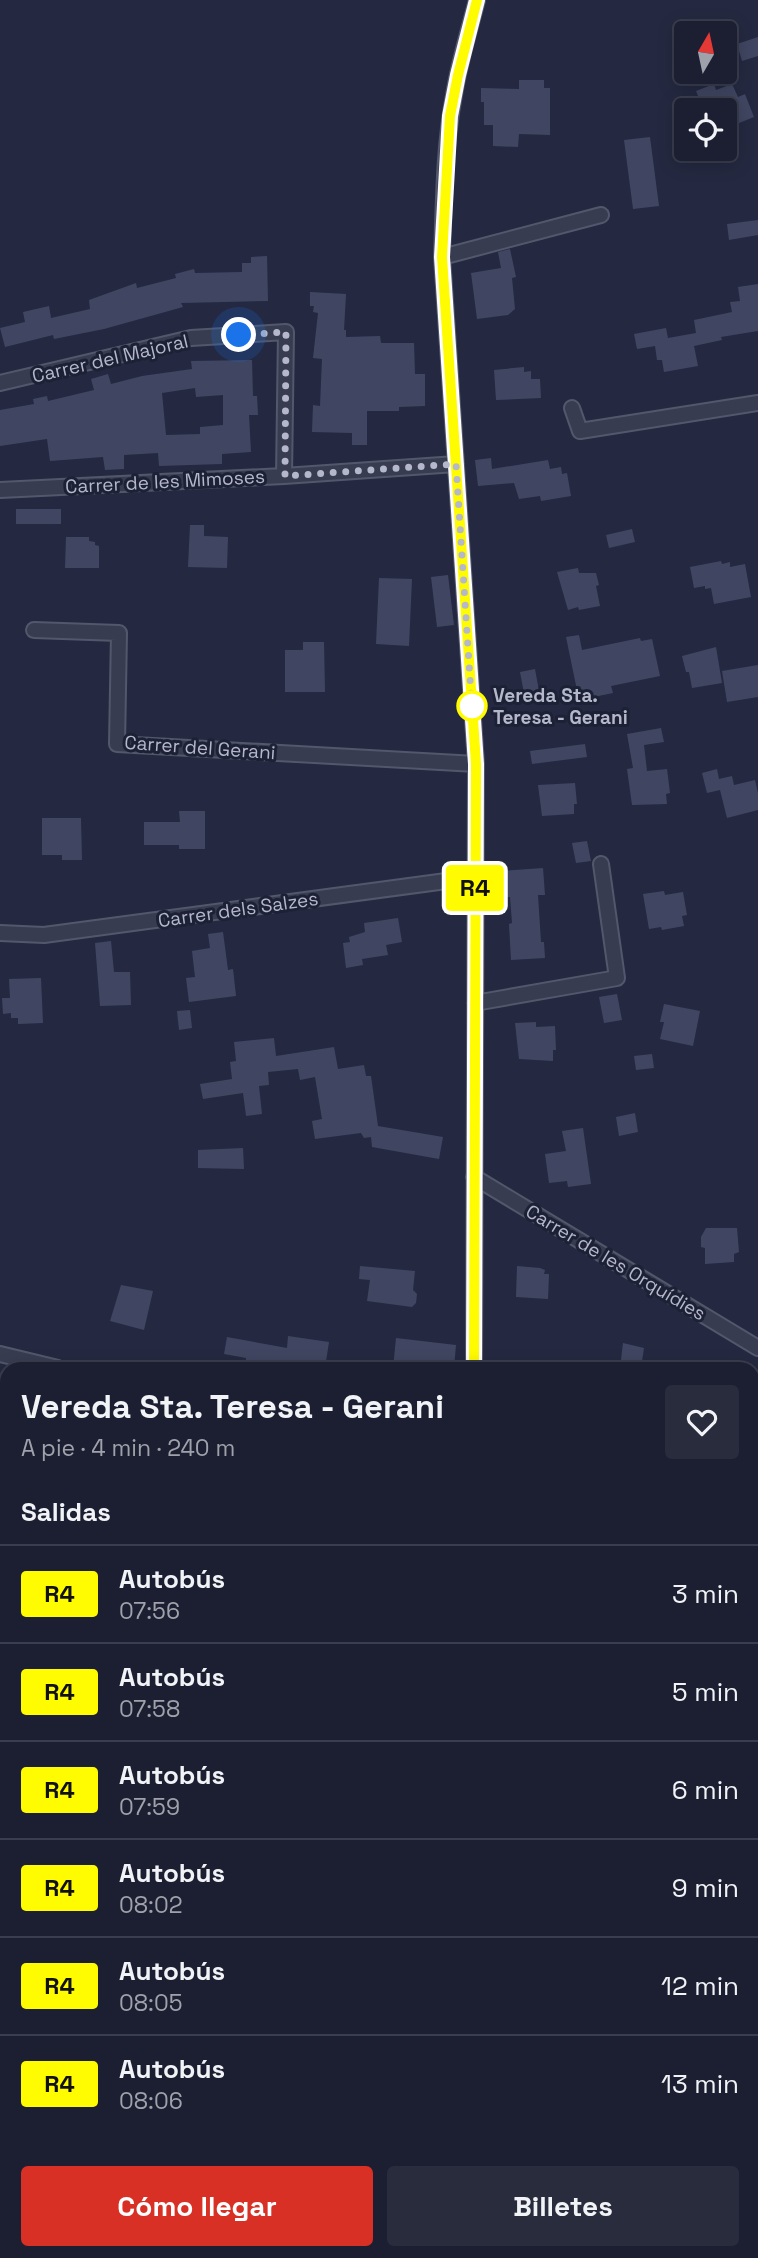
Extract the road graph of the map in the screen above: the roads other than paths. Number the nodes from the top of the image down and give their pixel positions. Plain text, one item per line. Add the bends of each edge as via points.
1 (477, 0) edge
2 (601, 215) dead end
3 (442, 257) junction
4 (0, 383) edge
5 (758, 403) edge
6 (572, 408) dead end
7 (456, 464) junction
8 (285, 476) junction
9 (0, 489) edge
10 (34, 630) dead end
11 (476, 764) junction
12 (601, 864) dead end
13 (475, 877) junction
14 (0, 933) edge
15 (475, 1003) junction
16 (474, 1177) junction
17 (758, 1348) edge
18 (0, 1354) edge
19 (33, 1362) edge
20 (474, 1362) edge

1 - 3 street via 450,116
2 - 3 street
3 - 7 street
4 - 8 street, Carrer del Majoral via 191,338 286,332
5 - 6 street via 580,431
7 - 8 street, Carrer de les Mimoses
7 - 11 street
8 - 9 street, Carrer de les Mimoses
10 - 11 street, Carrer del Gerani via 119,633 117,744
11 - 13 street
12 - 15 street via 617,978
13 - 14 street, Carrer dels Salzes via 44,935
13 - 15 street
15 - 16 street
16 - 17 street, Carrer de les Orquídies
16 - 20 street
18 - 19 street

